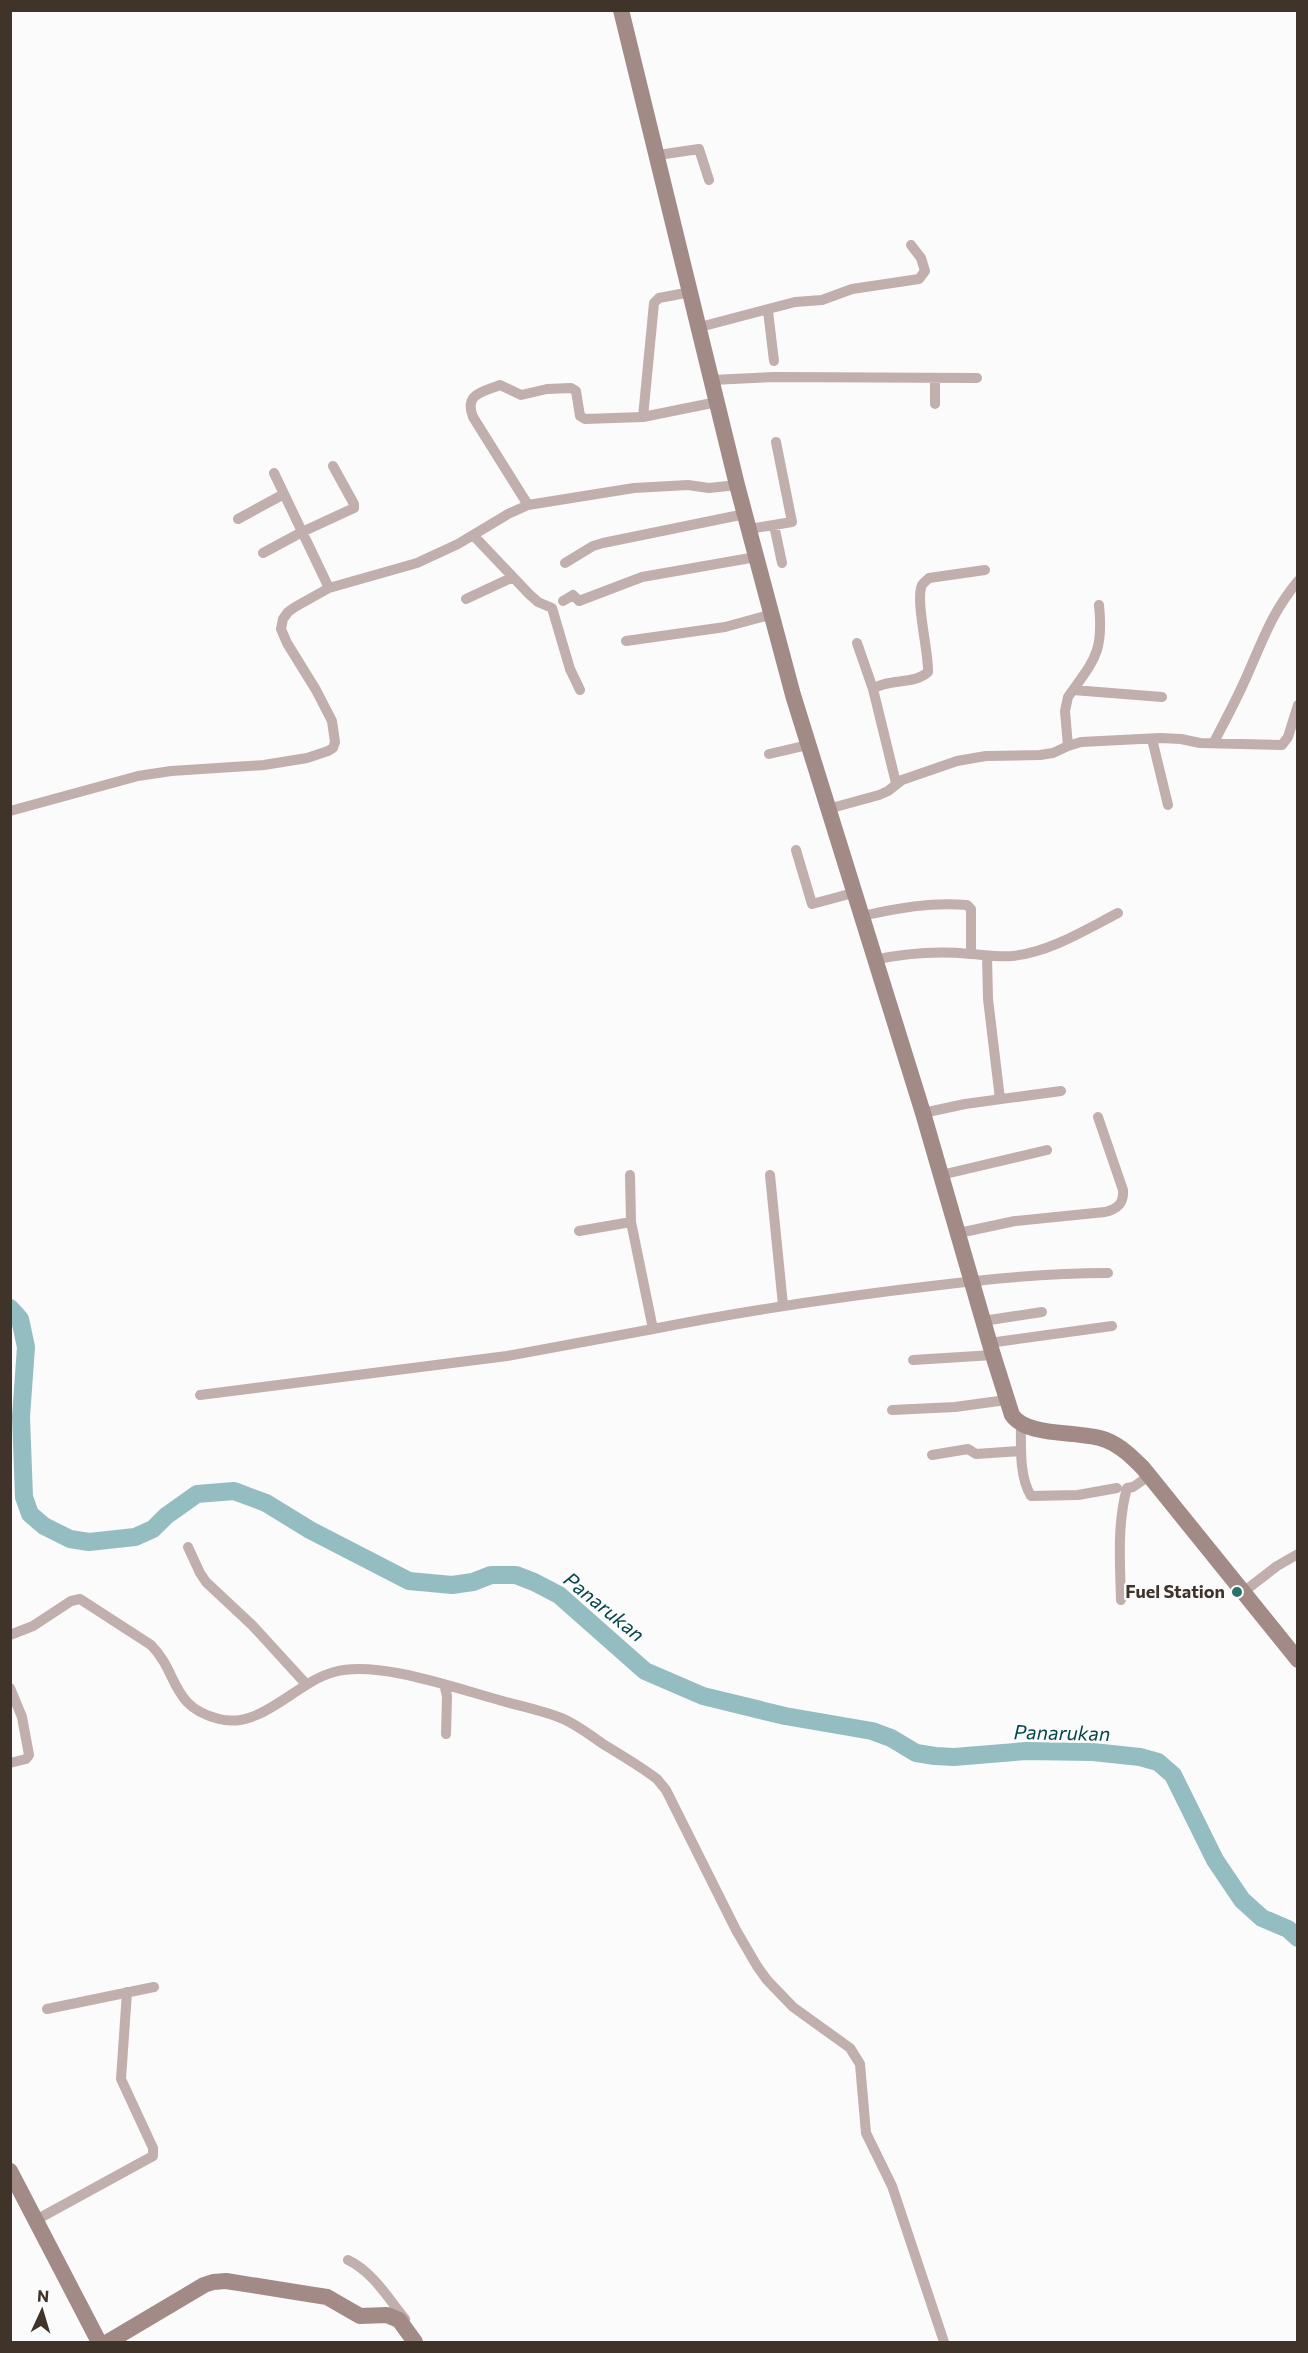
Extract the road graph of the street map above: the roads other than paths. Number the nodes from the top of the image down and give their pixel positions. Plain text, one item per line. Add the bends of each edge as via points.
1 (621, 10) edge
2 (658, 155) junction
3 (709, 180) dead end
4 (911, 245) dead end
5 (691, 292) junction
6 (768, 311) junction
7 (699, 327) junction
8 (774, 361) dead end
9 (977, 378) dead end
10 (935, 379) junction
11 (712, 380) junction
12 (717, 402) junction
13 (935, 404) dead end
14 (643, 417) junction
15 (776, 442) dead end
16 (333, 466) dead end
17 (274, 473) dead end
18 (738, 485) junction
19 (284, 494) junction
20 (528, 505) junction
21 (238, 519) dead end
22 (747, 521) junction
23 (774, 525) junction
24 (302, 532) junction
25 (474, 536) junction
26 (263, 553) dead end
27 (756, 557) junction
28 (565, 563) dead end
29 (782, 563) dead end
30 (985, 570) dead end
31 (511, 578) junction
32 (1298, 581) edge
33 (329, 588) junction
34 (466, 599) dead end
35 (563, 601) dead end
36 (1099, 605) dead end
37 (773, 614) junction
38 (626, 641) dead end
39 (857, 643) dead end
40 (873, 689) junction
41 (580, 690) dead end
42 (1073, 690) junction
43 (1162, 697) dead end
44 (1298, 705) edge
45 (1152, 739) junction
46 (1214, 742) junction
47 (808, 745) junction
48 (1068, 746) junction
49 (769, 754) dead end
50 (896, 783) junction
51 (1168, 806) dead end
52 (828, 809) junction
53 (10, 811) edge
54 (796, 850) dead end
55 (853, 893) junction
56 (1118, 914) dead end
57 (862, 916) junction
58 (971, 954) junction
59 (987, 956) junction
60 (875, 960) junction
61 (1061, 1091) dead end
62 (1000, 1099) junction
63 (923, 1113) junction
64 (1098, 1117) dead end
65 (1047, 1150) dead end
66 (630, 1175) dead end
67 (770, 1175) dead end
68 (941, 1175) junction
69 (631, 1222) junction
70 (579, 1231) dead end
71 (959, 1233) junction
72 (1108, 1273) dead end
73 (971, 1281) junction
74 (783, 1305) junction
75 (1042, 1311) dead end
76 (983, 1320) junction
77 (1112, 1326) dead end
78 (653, 1329) junction
79 (991, 1349) junction
80 (913, 1360) dead end
81 (200, 1395) dead end
82 (1006, 1400) junction
83 (892, 1410) dead end
84 (1021, 1424) junction
85 (1020, 1451) junction
86 (932, 1455) dead end
87 (1149, 1476) junction
88 (1118, 1488) dead end
89 (188, 1547) dead end
90 (1298, 1554) edge
91 (1242, 1593) junction
92 (1121, 1600) dead end
93 (10, 1635) edge
94 (1298, 1660) edge
95 (306, 1684) junction
96 (444, 1684) junction
97 (10, 1688) edge
98 (446, 1734) dead end
99 (10, 1763) edge
100 (154, 1987) dead end
101 (127, 1992) junction
102 (47, 2009) dead end
103 (10, 2171) edge
104 (36, 2220) junction
105 (348, 2260) dead end
106 (402, 2322) junction
107 (99, 2343) edge
108 (108, 2343) edge
109 (415, 2343) edge
110 (944, 2343) edge

1 - 2 street
2 - 3 street via 699,149
2 - 5 street
4 - 6 street via 925,271 920,279 852,289 822,300 795,302
5 - 7 street
5 - 14 street via 659,298 654,303
6 - 7 street
6 - 8 street
7 - 11 street
9 - 10 street
10 - 11 street
10 - 13 street
11 - 12 street
12 - 14 street
12 - 18 street
14 - 20 street via 582,419 576,391 571,388 521,395 500,385 472,398 473,417
15 - 23 street via 792,519 791,523
16 - 24 street via 354,508
17 - 19 street
18 - 20 street via 634,488
18 - 22 street
19 - 21 street
19 - 24 street
20 - 25 street
22 - 23 street
22 - 27 street
22 - 28 street via 603,543
23 - 29 street
24 - 26 street
24 - 33 street
25 - 31 street
25 - 33 street via 417,563
27 - 35 street via 660,573 579,601 573,595
27 - 37 street
30 - 40 street via 924,582 921,588 928,672
31 - 34 street
31 - 41 street via 538,602 552,608
32 - 46 street via 1263,636
33 - 53 street via 288,612 281,629 332,721 333,748 307,758 264,765 138,776
36 - 42 street via 1102,632 1097,653
37 - 38 street via 725,627
37 - 47 street
39 - 40 street
40 - 50 street
42 - 43 street
42 - 48 street via 1065,705
44 - 46 street via 1282,745
45 - 46 street
45 - 48 street
45 - 51 street
47 - 49 street
47 - 52 street
48 - 50 street via 1040,755 970,758
50 - 52 street via 879,795
52 - 55 street
54 - 55 street via 812,904
55 - 57 street
56 - 59 street via 1043,948 1019,955
57 - 58 street via 930,903 968,905
57 - 60 street
58 - 59 street
58 - 60 street via 903,954
59 - 62 street
60 - 63 street
61 - 62 street
62 - 63 street
63 - 68 street
64 - 71 street via 1123,1190 1118,1206 1106,1212 1015,1221
65 - 68 street
66 - 69 street
67 - 74 street
68 - 71 street
69 - 70 street
69 - 78 street
71 - 73 street
72 - 73 street
73 - 74 street
73 - 76 street
74 - 78 street
75 - 76 street
76 - 79 street
77 - 79 street
78 - 81 street via 507,1356
79 - 80 street
79 - 82 street
82 - 83 street
82 - 84 street
84 - 85 street
84 - 87 street via 1106,1440 1129,1454
85 - 86 street via 976,1454 968,1449
85 - 88 street via 1029,1495 1078,1495
87 - 91 street
87 - 92 street via 1127,1488 1124,1498
89 - 95 street via 206,1582
90 - 91 street
91 - 94 street
93 - 95 street via 33,1626 71,1601 82,1599 151,1645 193,1708 230,1721 266,1710
95 - 96 street via 332,1672 362,1669
96 - 98 street
96 - 110 street via 560,1718 663,1785 757,1966 793,2007 858,2058 866,2133 892,2186
97 - 99 street via 22,1717 29,1755
100 - 101 street
101 - 102 street
101 - 104 street via 121,2079 153,2148 153,2156
103 - 104 street
104 - 107 street
105 - 106 street via 374,2280 405,2319
106 - 108 street via 390,2316 360,2316 322,2296 221,2281 204,2285
106 - 109 street

